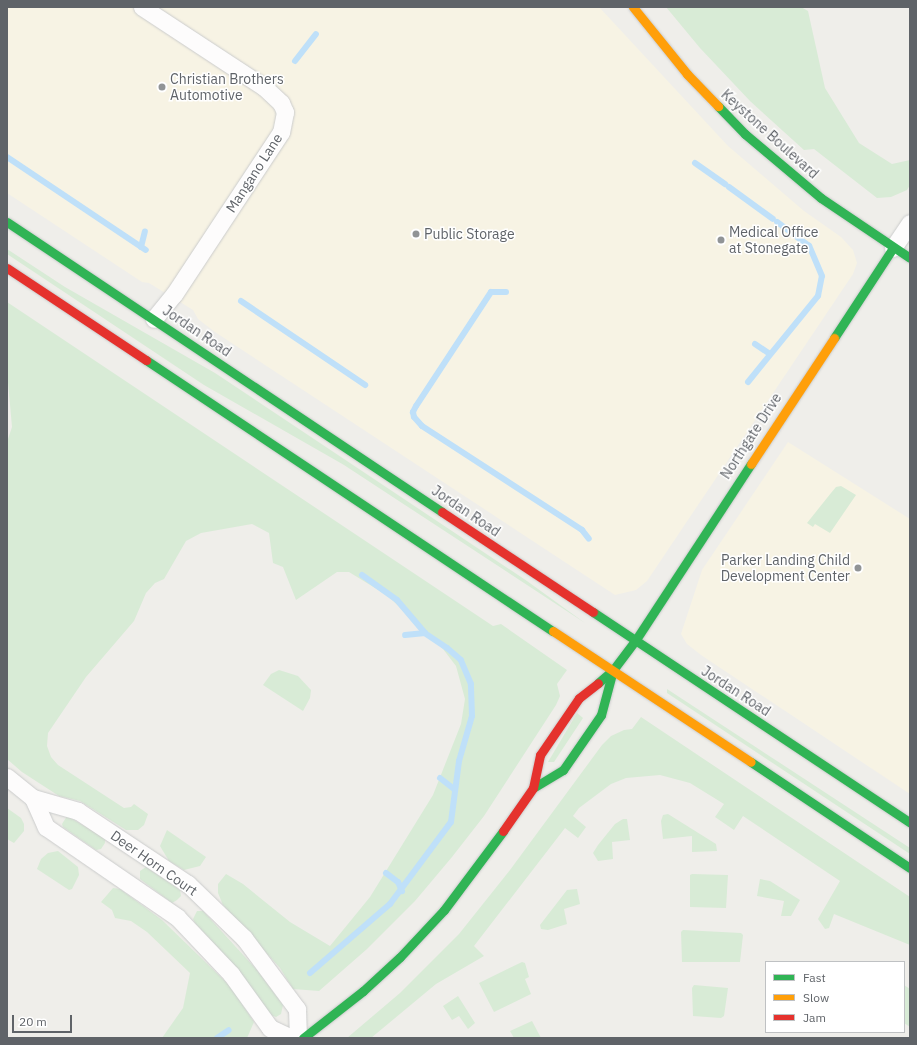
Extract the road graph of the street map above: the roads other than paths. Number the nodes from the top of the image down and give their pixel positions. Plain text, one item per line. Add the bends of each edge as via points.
1 (142, 7) edge
2 (633, 7) edge
3 (7, 222) edge
4 (910, 223) edge
5 (893, 248) junction
6 (910, 258) edge
7 (7, 268) edge
8 (154, 320) junction
9 (634, 641) junction
10 (614, 670) junction
11 (7, 776) edge
12 (533, 788) junction
13 (33, 798) junction
14 (910, 823) edge
15 (910, 868) edge
16 (291, 1038) edge
17 (298, 1038) edge
18 (303, 1038) edge

1 - 8 street, Mangano Lane via 264,87 281,103 285,112 281,132 174,294
2 - 5 main road, Keystone Boulevard via 687,74 745,134 821,198
3 - 8 main road, Jordan Road
4 - 5 street
5 - 6 main road, Keystone Boulevard
5 - 9 main road, Northgate Drive
7 - 10 main road
8 - 9 main road, Jordan Road
9 - 10 main road, Northgate Drive
9 - 14 main road, Jordan Road
10 - 12 main road via 579,698 540,755
10 - 12 main road via 601,715 563,770
10 - 15 main road
11 - 13 street, Deer Horn Court
12 - 18 main road via 487,854 422,935 363,991
13 - 16 street, Deer Horn Court via 46,827 177,917 231,974 270,1028
13 - 17 street, Deer Horn Court via 78,811 196,892 244,938 297,1009

